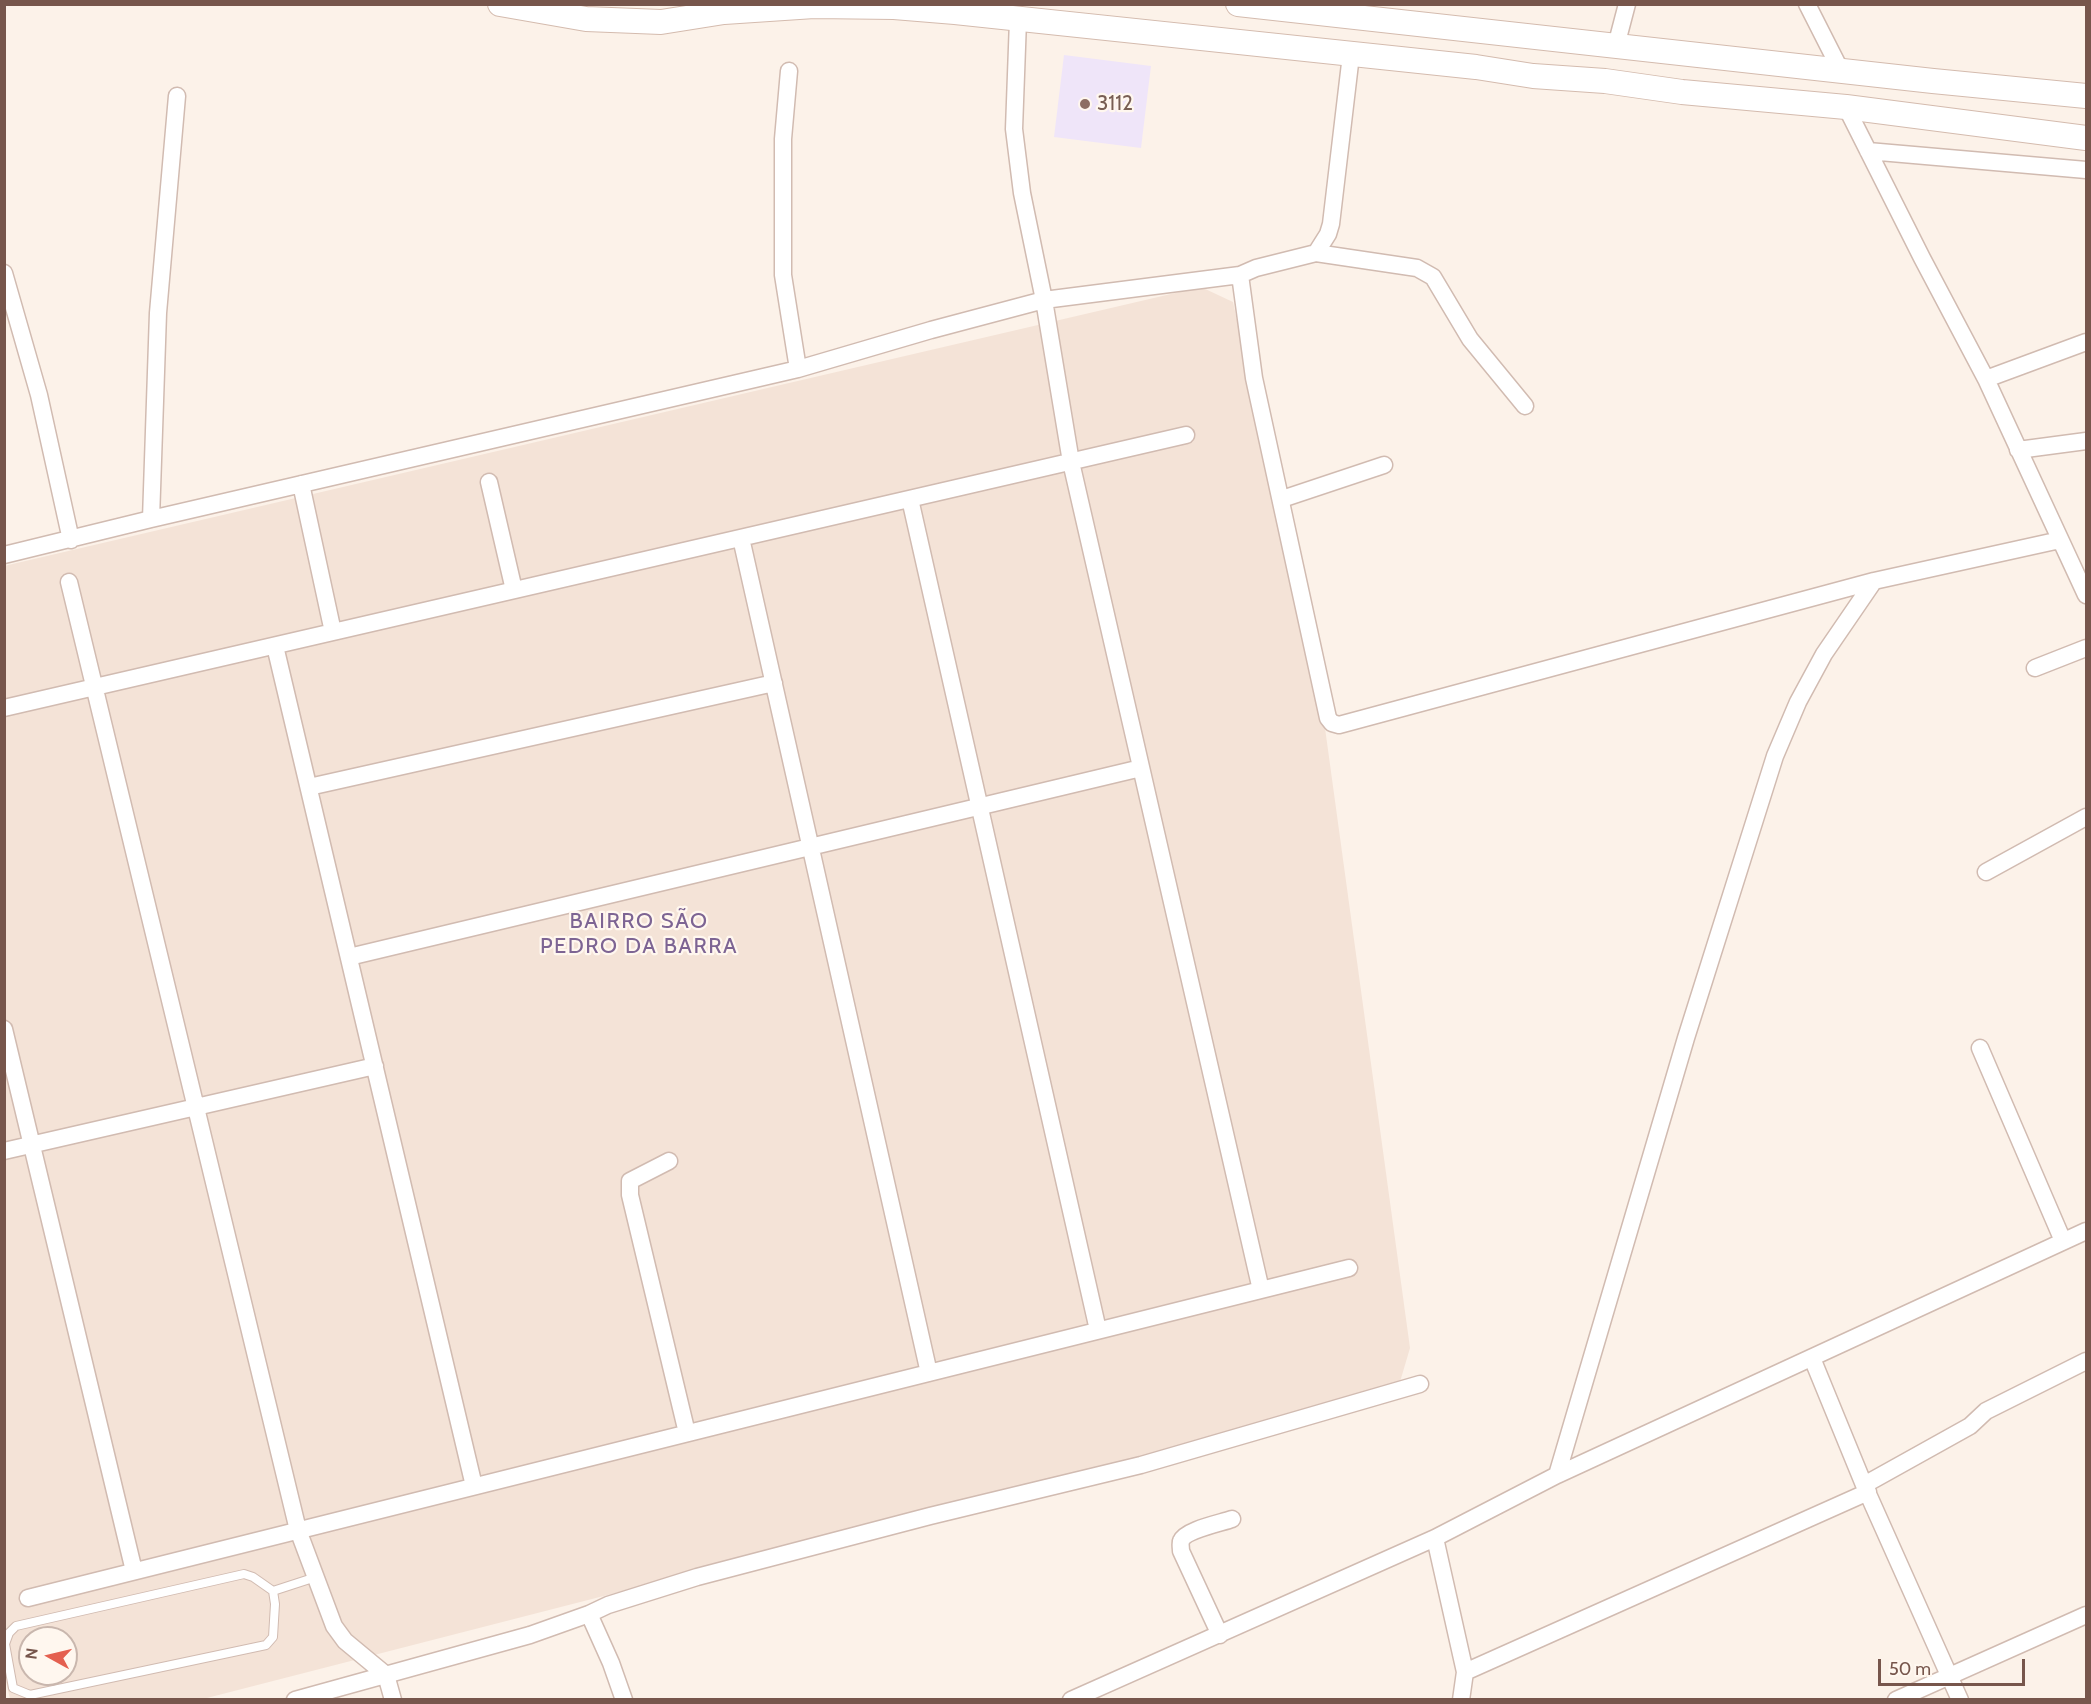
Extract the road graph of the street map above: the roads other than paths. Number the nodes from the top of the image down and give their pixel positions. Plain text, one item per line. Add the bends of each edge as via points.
1 (500, 4) edge
2 (608, 4) edge
3 (1238, 4) edge
4 (1627, 4) edge
5 (1807, 4) edge
6 (586, 19) junction
7 (1018, 20) junction
8 (1616, 46) junction
9 (1351, 55) junction
10 (789, 71) dead end
11 (1841, 71) junction
12 (177, 96) dead end
13 (2086, 96) edge
14 (1846, 106) junction
15 (2086, 138) edge
16 (1868, 151) junction
17 (2086, 170) edge
18 (1316, 253) junction
19 (4, 273) edge
20 (1240, 275) junction
21 (1044, 300) junction
22 (2086, 342) edge
23 (798, 369) junction
24 (1986, 379) junction
25 (1525, 406) dead end
26 (1186, 435) dead end
27 (2086, 441) edge
28 (2018, 450) junction
29 (1071, 462) junction
30 (1384, 465) dead end
31 (489, 482) dead end
32 (302, 484) junction
33 (910, 499) junction
34 (1282, 500) junction
35 (151, 519) junction
36 (741, 538) junction
37 (71, 540) junction
38 (2060, 540) junction
39 (4, 555) edge
40 (1874, 580) junction
41 (69, 582) dead end
42 (514, 590) junction
43 (2086, 595) edge
44 (333, 632) junction
45 (276, 646) junction
46 (2086, 648) edge
47 (2035, 668) dead end
48 (774, 683) junction
49 (94, 687) junction
50 (4, 708) edge
51 (1141, 768) junction
52 (309, 787) junction
53 (980, 806) junction
54 (2086, 817) edge
55 (811, 846) junction
56 (1986, 872) dead end
57 (349, 957) junction
58 (4, 1029) edge
59 (1980, 1048) dead end
60 (375, 1066) junction
61 (196, 1108) junction
62 (31, 1145) junction
63 (4, 1151) edge
64 (669, 1161) dead end
65 (2086, 1231) edge
66 (2064, 1241) junction
67 (1349, 1268) dead end
68 (1261, 1290) junction
69 (1098, 1330) junction
70 (1812, 1358) junction
71 (2086, 1361) edge
72 (929, 1373) junction
73 (1420, 1384) dead end
74 (687, 1433) junction
75 (1557, 1475) junction
76 (474, 1486) junction
77 (1866, 1488) junction
78 (1232, 1519) dead end
79 (298, 1530) junction
80 (1435, 1538) junction
81 (134, 1571) junction
82 (316, 1577) junction
83 (273, 1591) junction
84 (28, 1598) dead end
85 (589, 1614) junction
86 (2086, 1615) edge
87 (1220, 1635) junction
88 (1465, 1672) junction
89 (386, 1675) junction
90 (1949, 1675) junction
91 (295, 1700) edge
92 (393, 1700) edge
93 (624, 1700) edge
94 (1071, 1700) edge
95 (1461, 1700) edge
96 (1896, 1700) edge
97 (1960, 1700) edge

1 - 6 main road
2 - 6 main road
3 - 8 main road
4 - 8 street
5 - 11 street
6 - 7 main road via 661,22 724,12 813,6 894,7
7 - 9 main road
7 - 21 street via 1014,129 1022,193
8 - 11 main road
9 - 14 main road
9 - 18 street via 1331,224
10 - 23 street via 783,139 783,275
11 - 13 main road
12 - 35 street via 158,313
14 - 15 main road
14 - 16 street
16 - 17 street
16 - 24 street
18 - 20 street
18 - 25 street via 1417,268 1433,277 1470,339
19 - 37 street via 39,395
20 - 21 street
20 - 34 street via 1254,378
21 - 23 street
21 - 29 street
22 - 24 street
23 - 32 street
24 - 28 street
26 - 29 street
27 - 28 street
28 - 38 street
29 - 33 street
29 - 51 street
30 - 34 street
31 - 42 street
32 - 35 street
32 - 44 street
33 - 36 street
33 - 53 street
34 - 40 street via 1328,718 1339,725
35 - 37 street
36 - 42 street
36 - 48 street
37 - 39 street
38 - 40 street
38 - 43 street
40 - 75 street via 1820,661 1775,756 1690,1026
41 - 49 street
42 - 44 street
44 - 45 street
45 - 49 street
45 - 52 street
46 - 47 street
48 - 52 street
48 - 55 street
49 - 50 street
49 - 61 street
51 - 53 street
51 - 68 street
52 - 57 street
53 - 55 street
53 - 69 street
54 - 56 street
55 - 57 street
55 - 72 street
57 - 60 street
58 - 62 street
59 - 66 street
60 - 61 street
60 - 76 street
61 - 62 street
61 - 79 street
62 - 63 street
62 - 81 street
64 - 74 street via 630,1180 630,1196
65 - 66 street
66 - 70 street
67 - 68 street
68 - 69 street
69 - 72 street
70 - 75 street
70 - 77 street
71 - 77 street via 1986,1411 1970,1426
72 - 74 street
73 - 85 street via 1141,1465 697,1576
74 - 76 street
75 - 80 street
76 - 79 street
77 - 88 street
77 - 90 street
78 - 87 street via 1189,1533 1180,1543
79 - 81 street
79 - 82 street
80 - 87 street
80 - 88 street
81 - 84 street
82 - 83 lane
82 - 89 street via 339,1635
83 - 83 lane via 273,1637 266,1644 30,1695 13,1688 5,1644 16,1626 244,1574
85 - 89 street via 530,1635
85 - 93 street
86 - 90 street
87 - 94 street
88 - 95 street
89 - 91 street
89 - 92 street
90 - 96 street
90 - 97 street

